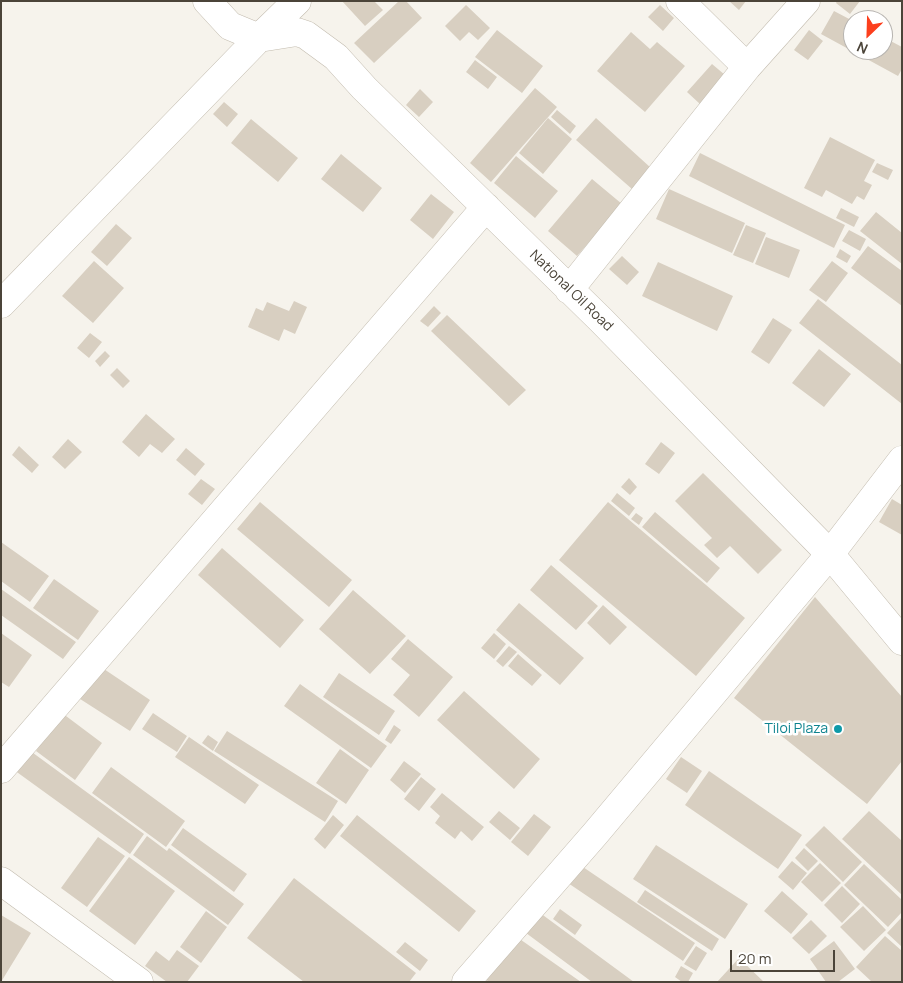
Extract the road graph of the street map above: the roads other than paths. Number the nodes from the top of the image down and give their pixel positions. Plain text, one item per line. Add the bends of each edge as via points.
1 (207, 1) edge
2 (297, 1) edge
3 (680, 1) edge
4 (806, 1) edge
5 (259, 38) junction
6 (747, 67) junction
7 (486, 207) junction
8 (569, 290) junction
9 (1, 304) edge
10 (902, 460) edge
11 (830, 554) junction
12 (902, 641) edge
13 (1, 770) edge
14 (1, 881) edge
15 (140, 982) edge
16 (466, 982) edge

1 - 5 street via 230,26
2 - 5 street
3 - 6 street
4 - 6 street
5 - 7 street, National Oil Road via 297,32 306,34 336,56 364,88
5 - 9 street
6 - 8 street
7 - 8 street, National Oil Road
7 - 13 street
8 - 11 street, National Oil Road
10 - 11 street
11 - 12 street, National Oil Road
11 - 16 street
14 - 15 street

